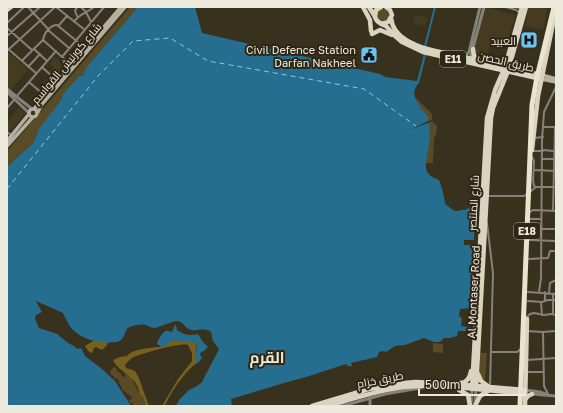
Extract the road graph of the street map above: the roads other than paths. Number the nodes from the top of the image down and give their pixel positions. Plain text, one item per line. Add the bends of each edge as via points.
1 (11, 7) edge
2 (24, 7) edge
3 (28, 7) edge
4 (40, 7) edge
5 (55, 7) edge
6 (78, 7) edge
7 (82, 7) edge
8 (94, 7) edge
9 (104, 7) edge
10 (125, 7) edge
11 (363, 7) edge
12 (369, 7) edge
13 (377, 7) edge
14 (381, 7) edge
15 (386, 7) edge
16 (480, 7) edge
17 (484, 7) edge
18 (506, 7) edge
19 (526, 7) edge
20 (554, 7) edge
21 (120, 8) edge
22 (518, 8) edge
23 (7, 10) edge
24 (34, 13) junction
25 (87, 13) junction
26 (554, 13) edge
27 (374, 15) junction
28 (66, 16) junction
29 (77, 16) junction
30 (478, 16) junction
31 (391, 18) junction
32 (40, 21) junction
33 (74, 22) junction
34 (480, 22) junction
35 (7, 23) edge
36 (90, 23) junction
37 (381, 24) junction
38 (58, 25) junction
39 (7, 28) edge
40 (48, 30) junction
41 (84, 30) junction
42 (98, 30) dead end
43 (12, 32) junction
44 (394, 35) junction
45 (7, 36) edge
46 (20, 40) junction
47 (43, 40) junction
48 (76, 40) junction
49 (84, 47) dead end
50 (69, 48) junction
51 (8, 49) edge
52 (33, 49) junction
53 (473, 49) junction
54 (56, 51) junction
55 (40, 54) junction
56 (431, 54) junction
57 (459, 56) junction
58 (510, 56) junction
59 (62, 57) junction
60 (446, 58) junction
61 (470, 58) junction
62 (22, 61) junction
63 (47, 61) junction
64 (482, 61) junction
65 (71, 65) junction
66 (492, 66) junction
67 (28, 67) junction
68 (42, 67) junction
69 (506, 69) junction
70 (519, 72) junction
71 (36, 73) junction
72 (537, 76) junction
73 (548, 78) junction
74 (556, 79) edge
75 (56, 80) dead end
76 (29, 82) junction
77 (499, 87) junction
78 (556, 87) edge
79 (7, 89) edge
80 (7, 92) edge
81 (44, 95) dead end
82 (16, 98) junction
83 (7, 108) edge
84 (31, 112) junction
85 (38, 112) junction
86 (487, 118) junction
87 (490, 126) junction
88 (543, 127) junction
89 (556, 127) edge
90 (7, 132) edge
91 (10, 134) dead end
92 (543, 137) junction
93 (534, 138) junction
94 (7, 141) edge
95 (555, 143) edge
96 (7, 146) edge
97 (543, 151) junction
98 (555, 151) junction
99 (532, 153) junction
100 (543, 159) junction
101 (555, 159) edge
102 (534, 170) junction
103 (543, 170) junction
104 (555, 171) edge
105 (532, 179) junction
106 (536, 187) junction
107 (543, 187) junction
108 (555, 187) edge
109 (528, 195) junction
110 (487, 196) junction
111 (531, 210) junction
112 (542, 210) junction
113 (555, 211) edge
114 (530, 219) junction
115 (541, 219) junction
116 (486, 221) junction
117 (541, 229) junction
118 (556, 229) edge
119 (529, 240) junction
120 (541, 241) junction
121 (556, 241) edge
122 (556, 251) edge
123 (529, 259) junction
124 (540, 259) junction
125 (556, 280) edge
126 (528, 292) junction
127 (539, 292) junction
128 (545, 292) junction
129 (549, 293) junction
130 (554, 294) edge
131 (555, 300) edge
132 (528, 301) junction
133 (541, 302) junction
134 (545, 302) junction
135 (542, 315) junction
136 (555, 315) edge
137 (527, 316) junction
138 (527, 331) junction
139 (556, 331) edge
140 (543, 332) junction
141 (522, 348) junction
142 (491, 352) junction
143 (474, 357) junction
144 (556, 358) edge
145 (544, 359) junction
146 (527, 360) junction
147 (478, 369) junction
148 (526, 372) junction
149 (544, 372) junction
150 (416, 382) junction
151 (454, 386) junction
152 (406, 387) junction
153 (425, 387) junction
154 (474, 387) junction
155 (490, 388) junction
156 (510, 391) junction
157 (532, 393) junction
158 (522, 395) edge
159 (549, 395) junction
160 (556, 396) edge
161 (370, 398) junction
162 (364, 400) junction
163 (312, 406) edge
164 (327, 406) edge
165 (342, 406) edge
166 (369, 406) edge
167 (471, 406) edge
168 (475, 406) edge

1 - 23 main road
2 - 35 street
3 - 24 street
4 - 24 street
5 - 28 street
5 - 32 street
6 - 29 street via 75,11
7 - 25 street
8 - 25 street
9 - 36 street
10 - 85 main road, شارع كورنيش القواسم via 42,104
11 - 44 main road via 370,20 372,33 380,30
12 - 27 main road
13 - 14 main road
14 - 27 main road
15 - 31 main road, طريق الحصن via 390,10
16 - 30 street
17 - 34 street
18 - 22 street
19 - 58 main road
20 - 26 highway, E18
21 - 65 main road, شارع كورنيش القواسم
22 - 58 main road via 520,15
24 - 32 street
24 - 43 street
25 - 29 street
25 - 36 street
26 - 72 highway, E18
26 - 72 main road via 551,38
27 - 37 main road, طريق الحصن
28 - 33 street
28 - 38 street
29 - 33 street
30 - 34 street via 477,23
30 - 57 street via 468,52 465,56
31 - 37 main road
31 - 57 main road, طريق الحصن / E11 via 394,29 405,39 424,48
32 - 40 street
32 - 46 street
33 - 41 street
34 - 53 street
36 - 41 street
36 - 42 street
37 - 44 main road, طريق الحصن / E11
38 - 40 street via 55,24
38 - 48 street
39 - 43 street
40 - 47 street
40 - 50 street
41 - 48 street
43 - 45 street
43 - 46 street
44 - 56 main road, طريق الحصن / E11 via 411,47
46 - 51 street
46 - 52 street
47 - 52 street
47 - 54 street
48 - 49 street
48 - 50 street
50 - 59 street
51 - 62 street
52 - 55 street
52 - 62 street
53 - 61 street
53 - 64 main road via 474,56
54 - 59 street
54 - 63 street
55 - 63 street
55 - 67 street
56 - 60 main road, طريق الحصن / E11
56 - 66 main road via 457,65 461,63 485,69
57 - 61 main road, طريق الحصن / E11
58 - 66 main road
58 - 69 main road
58 - 70 main road
59 - 65 street
60 - 61 main road via 468,61
60 - 66 main road, طريق الحصن / E11
61 - 64 main road, طريق الحصن / E11
62 - 67 street
63 - 68 street
64 - 66 main road, طريق الحصن / E11
65 - 84 main road, شارع كورنيش القواسم
66 - 69 main road, طريق الحصن / E11
66 - 77 main road via 499,75
67 - 71 street
68 - 71 street
68 - 75 street
69 - 70 main road, طريق الحصن / E11
69 - 77 main road, شارع المنتصر
70 - 72 main road, طريق الحصن / E11
70 - 77 main road via 506,78
71 - 76 street
72 - 73 main road
72 - 73 main road via 545,74
72 - 73 main road via 543,82
72 - 93 main road
72 - 99 highway, E18
72 - 109 highway, E18 via 532,105
73 - 74 main road
76 - 81 street
76 - 82 street
77 - 86 main road, شارع المنتصر via 495,90
77 - 87 main road, Al Montaser Road
78 - 88 street via 545,109
79 - 82 street
80 - 82 street
82 - 83 street
82 - 84 street
84 - 85 main road
84 - 85 main road, شارع كورنيش القواسم via 36,116
84 - 94 main road, شارع كورنيش القواسم
84 - 96 main road, شارع كورنيش القواسم
86 - 87 main road
86 - 143 main road, شارع المنتصر
87 - 110 main road, Al Montaser Road
88 - 89 street
88 - 92 street
89 - 95 street
90 - 91 street
92 - 93 street
92 - 97 street
93 - 99 main road
95 - 98 street
97 - 98 street
97 - 99 street
97 - 100 street
98 - 101 street
99 - 102 street
99 - 105 highway, E18
100 - 101 street
100 - 103 street
101 - 104 street
102 - 103 street
102 - 105 street
103 - 104 street
103 - 107 street
104 - 108 street
105 - 106 street
105 - 109 highway, E18
106 - 107 street
106 - 109 street
107 - 108 street
107 - 112 street
108 - 113 street
109 - 110 street
109 - 111 highway, E18
109 - 137 highway, E18
110 - 116 main road, Al Montaser Road
111 - 112 street
111 - 114 highway, E18
112 - 113 street
112 - 115 street
114 - 115 street
114 - 119 highway, E18
115 - 117 street
116 - 142 street via 493,273
116 - 147 main road, Al Montaser Road
117 - 118 street
117 - 120 street
119 - 120 street
119 - 123 highway, E18
120 - 121 street
120 - 124 street
122 - 124 street via 550,251 548,258
123 - 124 street
123 - 126 highway, E18
124 - 127 street
125 - 129 street via 550,283
126 - 127 street
126 - 132 highway, E18
127 - 128 street
128 - 129 street
128 - 134 street
129 - 130 street
130 - 131 street
131 - 134 street
131 - 136 street
132 - 133 street
132 - 137 highway, E18
133 - 134 street
133 - 135 street
135 - 136 street
135 - 137 street via 536,313
137 - 138 main road
137 - 141 main road
137 - 158 highway, E18
138 - 140 street
138 - 146 main road
139 - 140 street
140 - 145 street
141 - 142 street via 517,352
141 - 158 main road
142 - 155 street
143 - 151 main road via 468,379
143 - 154 main road, شارع المنتصر
144 - 145 street
145 - 146 street
145 - 149 street
146 - 148 main road
147 - 154 main road, شارع المنتصر
147 - 155 main road via 481,381
148 - 149 street
148 - 158 main road
149 - 159 street via 544,387
150 - 151 main road, طريق خزام
150 - 152 main road via 416,386
150 - 163 main road, طريق خزام via 377,387
151 - 153 main road, طريق خزام
151 - 154 main road, طريق خزام
151 - 167 main road via 468,395
152 - 153 main road, طريق خزام
152 - 164 main road, طريق خزام via 375,392
153 - 161 street
154 - 155 main road, طريق خزام
154 - 167 street, شارع المنتصر
154 - 168 street, شارع المنتصر
155 - 156 main road, طريق خزام
155 - 168 main road via 480,396
156 - 158 main road
156 - 158 main road via 516,388
157 - 158 street
157 - 158 main road via 528,396
157 - 158 main road via 527,387
157 - 159 street
159 - 160 street
161 - 162 street
161 - 166 street
162 - 165 street
162 - 166 street

